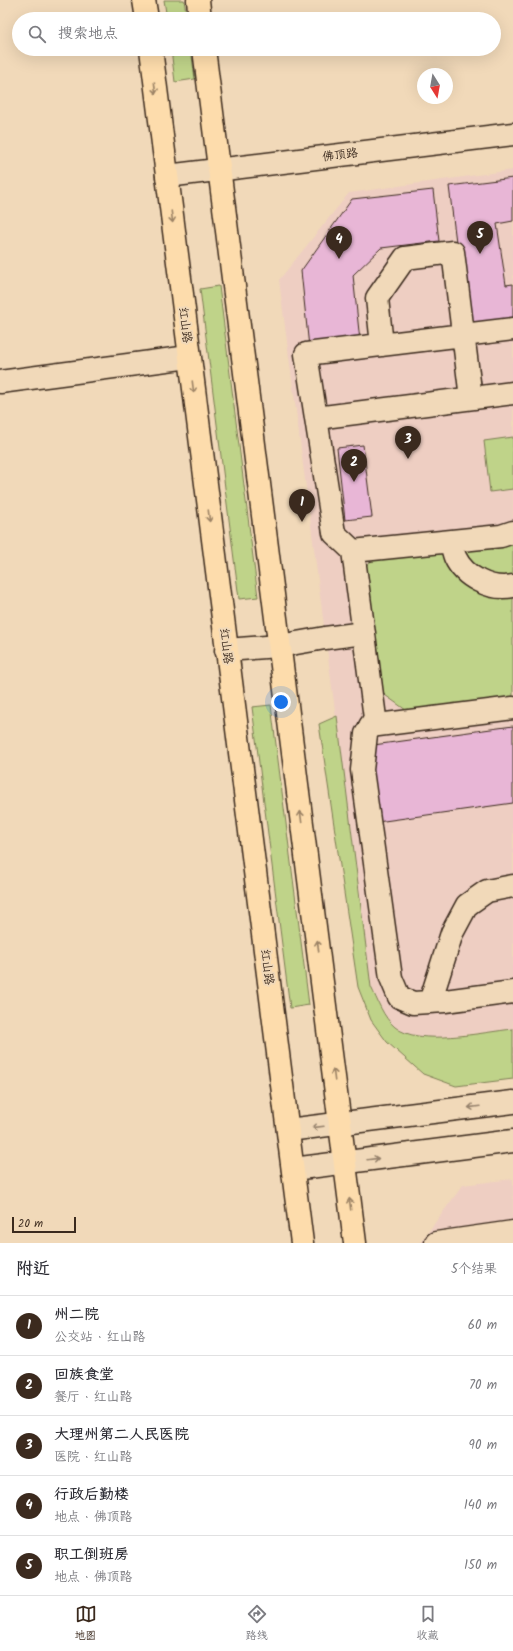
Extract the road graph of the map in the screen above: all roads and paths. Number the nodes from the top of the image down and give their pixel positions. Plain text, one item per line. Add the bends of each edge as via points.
1 (144, 0) edge
2 (198, 0) edge
3 (146, 12) edge
4 (199, 12) edge
5 (152, 56) edge
6 (205, 56) edge
7 (513, 134) edge
8 (219, 169) junction
9 (167, 176) junction
10 (513, 329) edge
11 (464, 335) junction
12 (382, 345) junction
13 (189, 357) junction
14 (0, 382) edge
15 (513, 393) edge
16 (471, 398) junction
17 (316, 418) junction
18 (513, 532) edge
19 (451, 541) junction
20 (353, 551) junction
21 (513, 586) edge
22 (364, 633) junction
23 (279, 646) junction
24 (226, 650) junction
25 (513, 708) edge
26 (370, 726) junction
27 (513, 886) edge
28 (513, 992) edge
29 (430, 1002) junction
30 (513, 1102) edge
31 (340, 1124) junction
32 (288, 1130) junction
33 (513, 1141) edge
34 (345, 1162) junction
35 (292, 1169) junction
36 (513, 1232) edge
37 (302, 1243) edge
38 (355, 1243) edge
39 (436, 1243) edge

1 - 3 main road
2 - 4 main road
5 -> 9 main road, 红山路
6 - 8 main road
7 - 8 street, 佛顶路
8 - 9 street, 佛顶路
8 - 23 main road
9 -> 13 main road, 红山路
10 - 11 street
11 - 12 street
11 - 12 street via 454,252 419,256 406,258 376,298
11 - 16 street
12 - 17 street via 306,354
13 - 14 street
13 -> 24 main road, 红山路
15 - 16 street
16 - 17 street
17 - 20 street via 334,533
18 - 19 street via 501,536
19 - 20 street
19 - 21 street via 455,557 464,571 482,582 505,588
20 - 22 street
22 - 23 street
22 - 26 street via 375,718
23 - 24 street
31 -> 23 main road
24 - 32 main road, 红山路
25 - 26 street
26 - 29 street via 366,734 362,770 391,978 399,997 413,1003
27 - 29 street via 487,891 468,905 452,933
28 - 29 street
30 -> 31 street
31 -> 32 street
31 - 34 main road
32 - 35 main road, 红山路
34 -> 33 street
34 - 35 street
38 -> 34 main road
35 - 37 main road, 红山路
36 - 39 street

